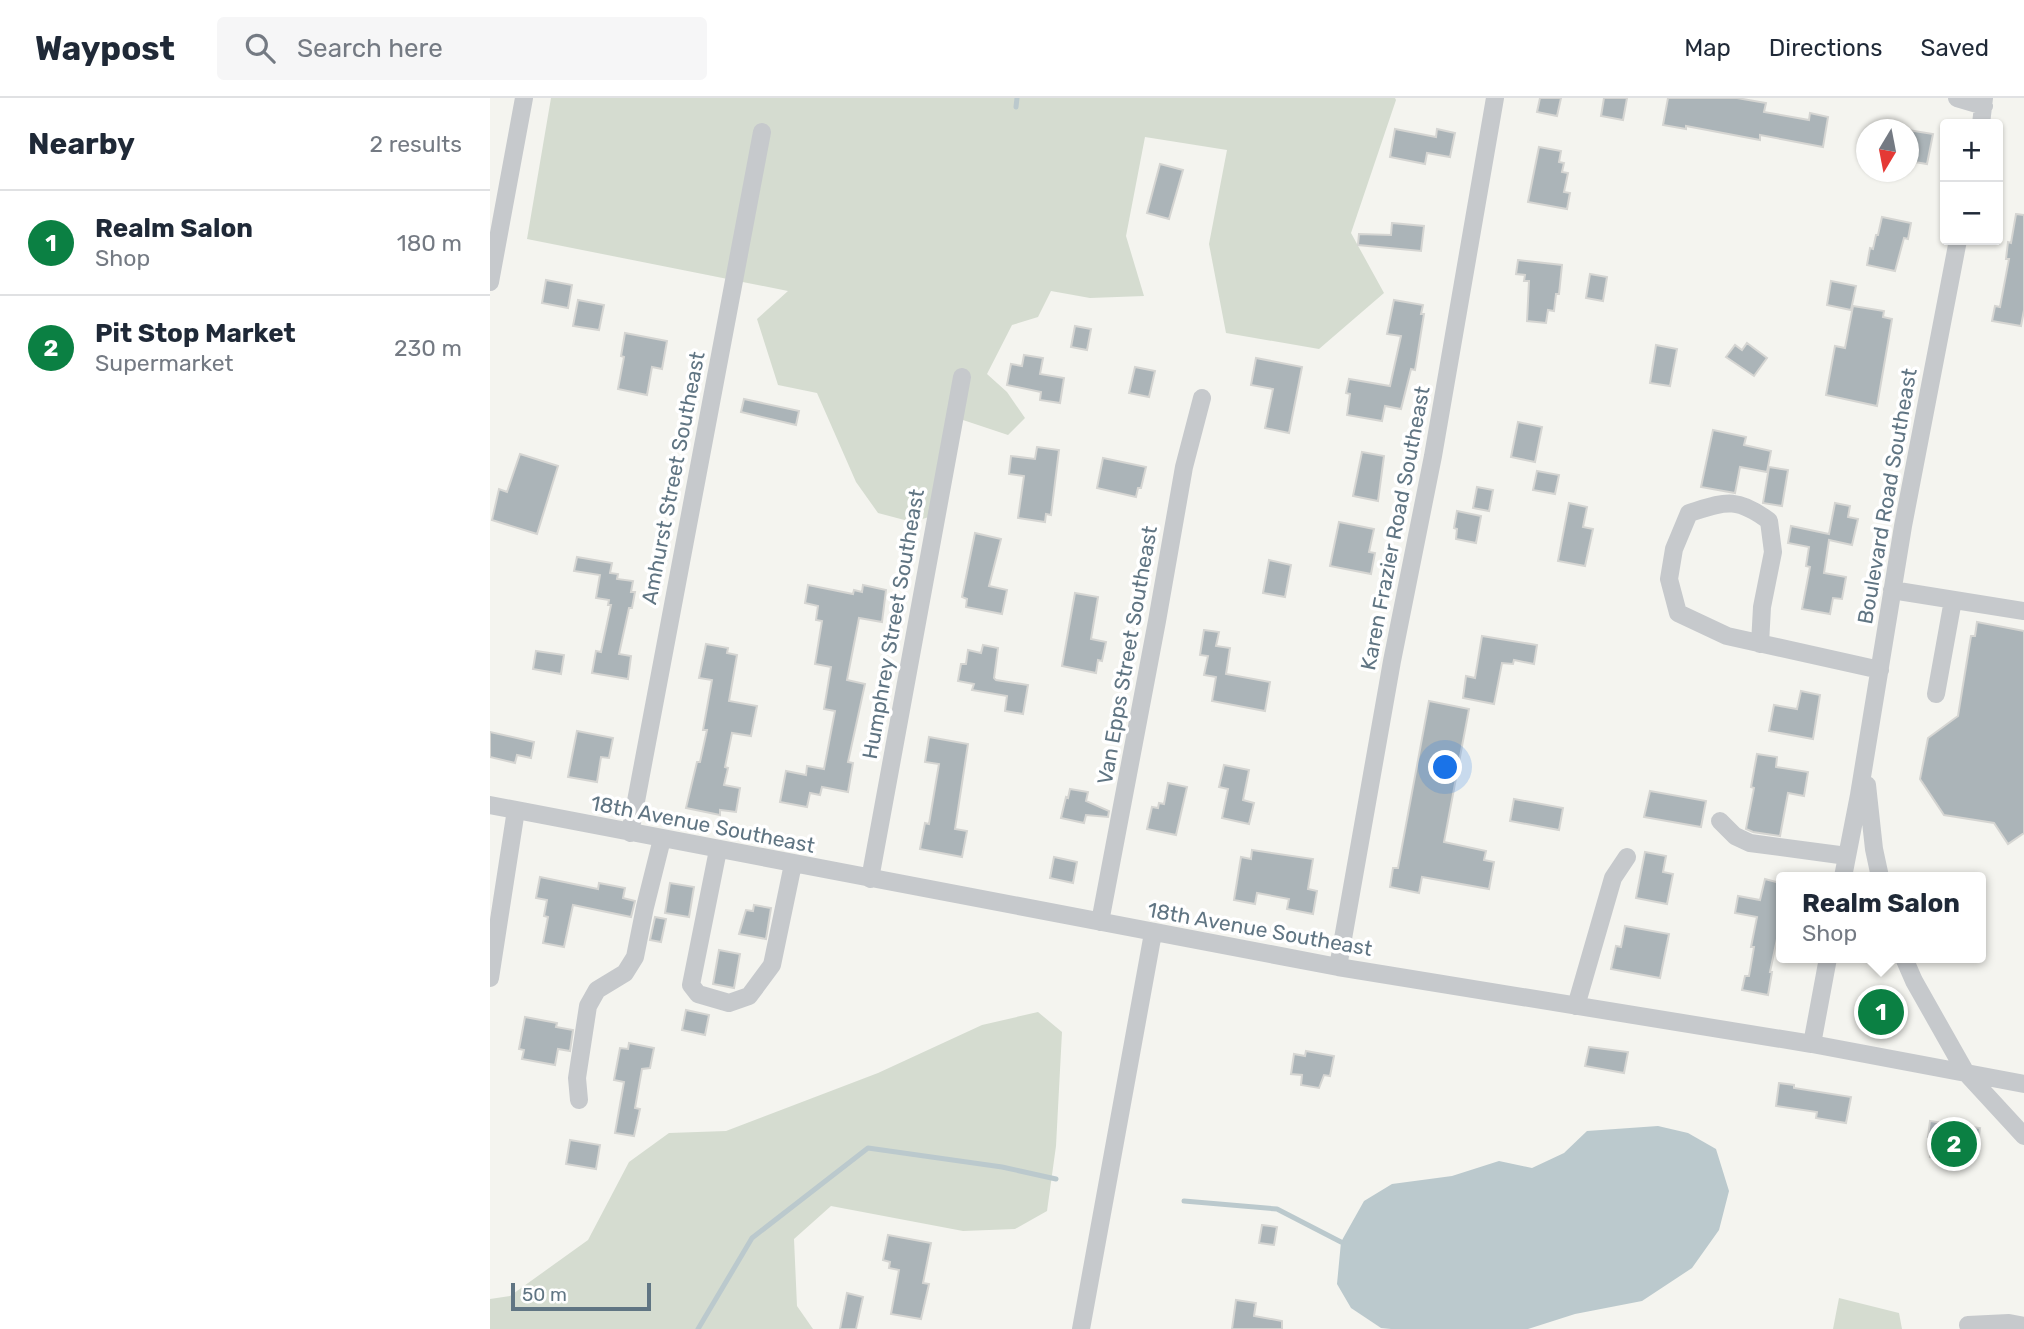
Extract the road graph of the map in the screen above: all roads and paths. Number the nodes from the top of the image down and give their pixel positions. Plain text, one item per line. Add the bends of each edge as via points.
1 (524, 98) edge
2 (1495, 98) edge
3 (1957, 98) edge
4 (1986, 101) edge
5 (1982, 119) edge
6 (762, 132) dead end
7 (1957, 245) edge
8 (490, 282) edge
9 (962, 377) dead end
10 (1202, 398) dead end
11 (1892, 590) junction
12 (1953, 600) junction
13 (2024, 611) edge
14 (1760, 643) junction
15 (1880, 670) junction
16 (1936, 694) dead end
17 (1865, 761) junction
18 (490, 805) edge
19 (516, 810) junction
20 (1720, 821) dead end
21 (630, 833) junction
22 (662, 839) junction
23 (718, 850) junction
24 (1847, 856) junction
25 (1627, 858) dead end
26 (793, 864) junction
27 (1844, 872) edge
28 (1879, 872) edge
29 (870, 879) junction
30 (1100, 922) junction
31 (1153, 933) junction
32 (1827, 963) edge
33 (1906, 963) edge
34 (1338, 967) junction
35 (490, 978) edge
36 (1576, 1006) junction
37 (1812, 1044) junction
38 (1966, 1073) junction
39 (2024, 1084) edge
40 (579, 1100) dead end
41 (2024, 1136) edge
42 (1968, 1325) dead end
43 (2024, 1326) edge
44 (1082, 1329) edge

1 - 8 street
2 - 34 street, Karen Frazier Road Southeast
3 - 4 street
4 - 5 street
6 - 21 street, Amhurst Street Southeast
7 - 11 street, Boulevard Road Southeast
9 - 29 street, Humphrey Street Southeast
10 - 30 street, Van Epps Street Southeast via 1184,467
11 - 12 street
11 - 15 street, Boulevard Road Southeast
12 - 13 street
12 - 16 street
14 - 14 street via 1727,636 1678,613 1669,579 1674,549 1689,513 1725,502 1751,507 1769,521 1773,552
14 - 15 street
15 - 17 street, Boulevard Road Southeast
17 - 24 street, Boulevard Road Southeast
17 - 28 street, Boulevard Road Southeast
18 - 19 street, 18th Avenue Southeast
19 - 21 street, 18th Avenue Southeast
19 - 35 street
20 - 24 street via 1750,843
21 - 22 street, 18th Avenue Southeast
22 - 23 street, 18th Avenue Southeast
22 - 40 street via 635,957 625,973 597,990 588,1006 576,1078
23 - 26 street, 18th Avenue Southeast
23 - 26 street via 691,985 698,994 729,1003 749,996 772,965
24 - 27 street, Boulevard Road Southeast
25 - 36 street via 1613,878
26 - 29 street, 18th Avenue Southeast
29 - 30 street, 18th Avenue Southeast
30 - 31 street, 18th Avenue Southeast
31 - 34 street, 18th Avenue Southeast
31 - 44 street
32 - 37 street
33 - 38 street
34 - 36 street, 18th Avenue Southeast
36 - 37 street, 18th Avenue Southeast
37 - 38 street, 18th Avenue Southeast
38 - 39 street, 18th Avenue Southeast
38 - 41 street
42 - 43 street

